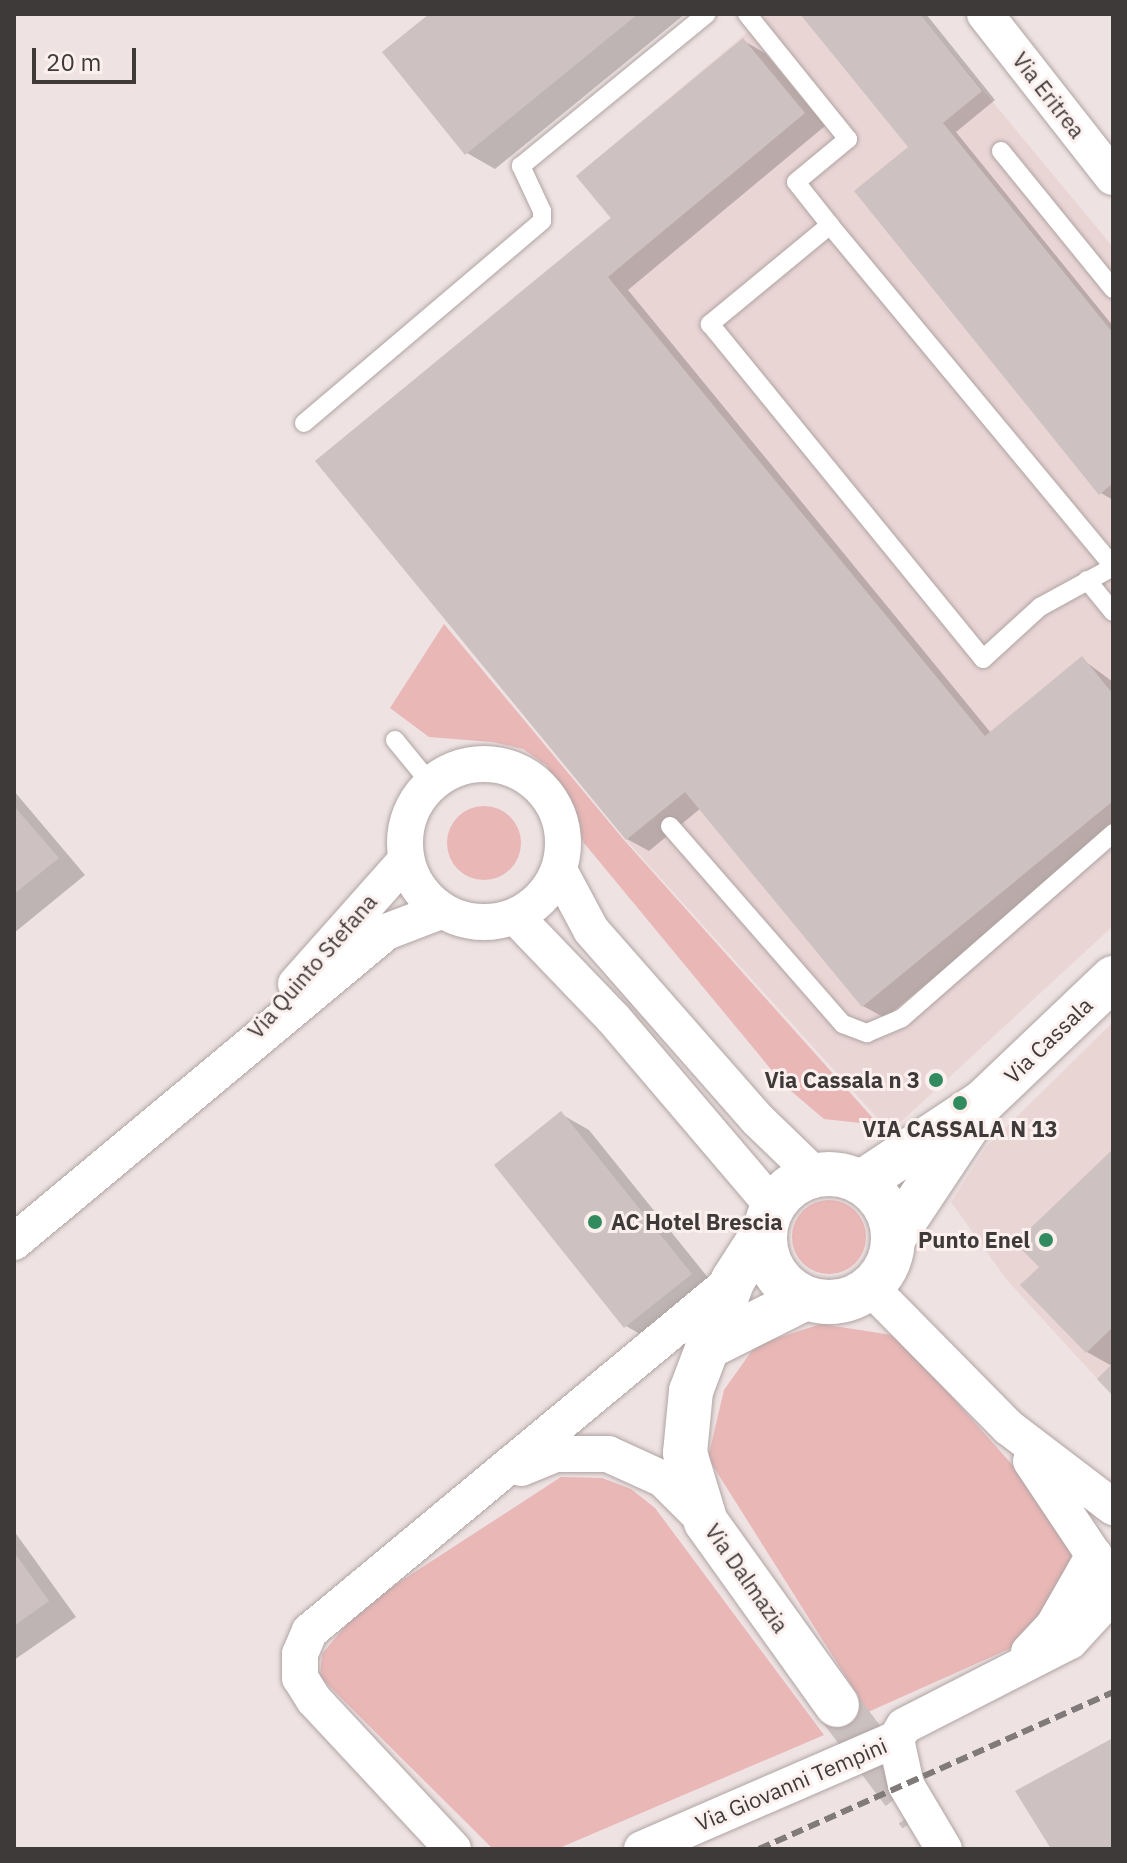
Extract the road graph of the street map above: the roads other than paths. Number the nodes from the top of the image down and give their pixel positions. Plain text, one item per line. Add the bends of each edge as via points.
1 (707, 14) edge
2 (747, 14) edge
3 (985, 14) edge
4 (1001, 151) dead end
5 (1113, 177) edge
6 (830, 225) junction
7 (1113, 289) edge
8 (304, 423) dead end
9 (1113, 566) edge
10 (1087, 580) junction
11 (1113, 612) edge
12 (395, 740) dead end
13 (431, 784) junction
14 (670, 826) dead end
15 (1113, 833) edge
16 (406, 860) junction
17 (559, 870) junction
18 (441, 911) junction
19 (516, 917) junction
20 (1113, 978) edge
21 (219, 1072) junction
22 (983, 1102) junction
23 (815, 1175) junction
24 (862, 1182) junction
25 (769, 1218) junction
26 (894, 1237) junction
27 (14, 1242) edge
28 (733, 1280) junction
29 (870, 1287) junction
30 (806, 1298) junction
31 (710, 1346) junction
32 (1008, 1427) junction
33 (501, 1476) junction
34 (1113, 1507) edge
35 (1113, 1516) edge
36 (706, 1522) junction
37 (1104, 1563) edge
38 (1113, 1594) edge
39 (1006, 1676) junction
40 (837, 1705) tunnel mouth
41 (896, 1739) junction
42 (453, 1849) edge
43 (642, 1849) edge
44 (944, 1849) edge

1 - 8 lane via 521,166 542,221
2 - 6 lane via 848,139 796,182
3 - 5 street, Via Eritrea
4 - 7 lane
6 - 9 lane
6 - 10 lane via 710,324 983,659 1040,607
9 - 10 lane
10 - 11 lane
12 - 13 lane
13 - 16 street via 408,818
13 - 17 street via 453,770 478,764 504,766 528,777 560,818 564,844
14 - 15 lane via 843,1024 867,1033 902,1018
16 - 18 street via 418,889
16 - 21 street, Via Quinto Stefana
17 - 19 street via 542,898
17 - 23 street via 591,930 758,1120
18 - 19 street via 465,921 491,923
18 - 21 street, Via Quinto Stefana via 386,932
19 - 25 street via 613,1018
20 - 22 main road, Via Cassala
21 - 27 street, Via Quinto Stefana
22 - 24 main road, Via Cassala
22 - 26 main road, Via Cassala
23 - 24 main road via 839,1174
23 - 25 main road via 791,1186
24 - 26 main road via 879,1196
25 - 28 main road, Via Dalmazia
25 - 30 main road via 774,1271
26 - 29 main road, Via Cassala via 887,1264
28 - 31 main road, Via Dalmazia
28 - 33 street
29 - 30 main road via 828,1302
29 - 32 street
30 - 31 main road
31 - 36 main road, Via Dalmazia via 691,1391 685,1453
32 - 34 street
32 - 37 street
33 - 36 street via 555,1454 608,1454 663,1479
33 - 42 street via 310,1631 300,1654 300,1678 314,1700
35 - 37 street via 1097,1527
36 - 40 main road, Via Dalmazia
37 - 39 street
38 - 39 street, Via Giovanni Tempini via 1070,1641
39 - 41 street, Via Giovanni Tempini via 904,1726
41 - 43 street, Via Giovanni Tempini
41 - 44 street via 906,1785

